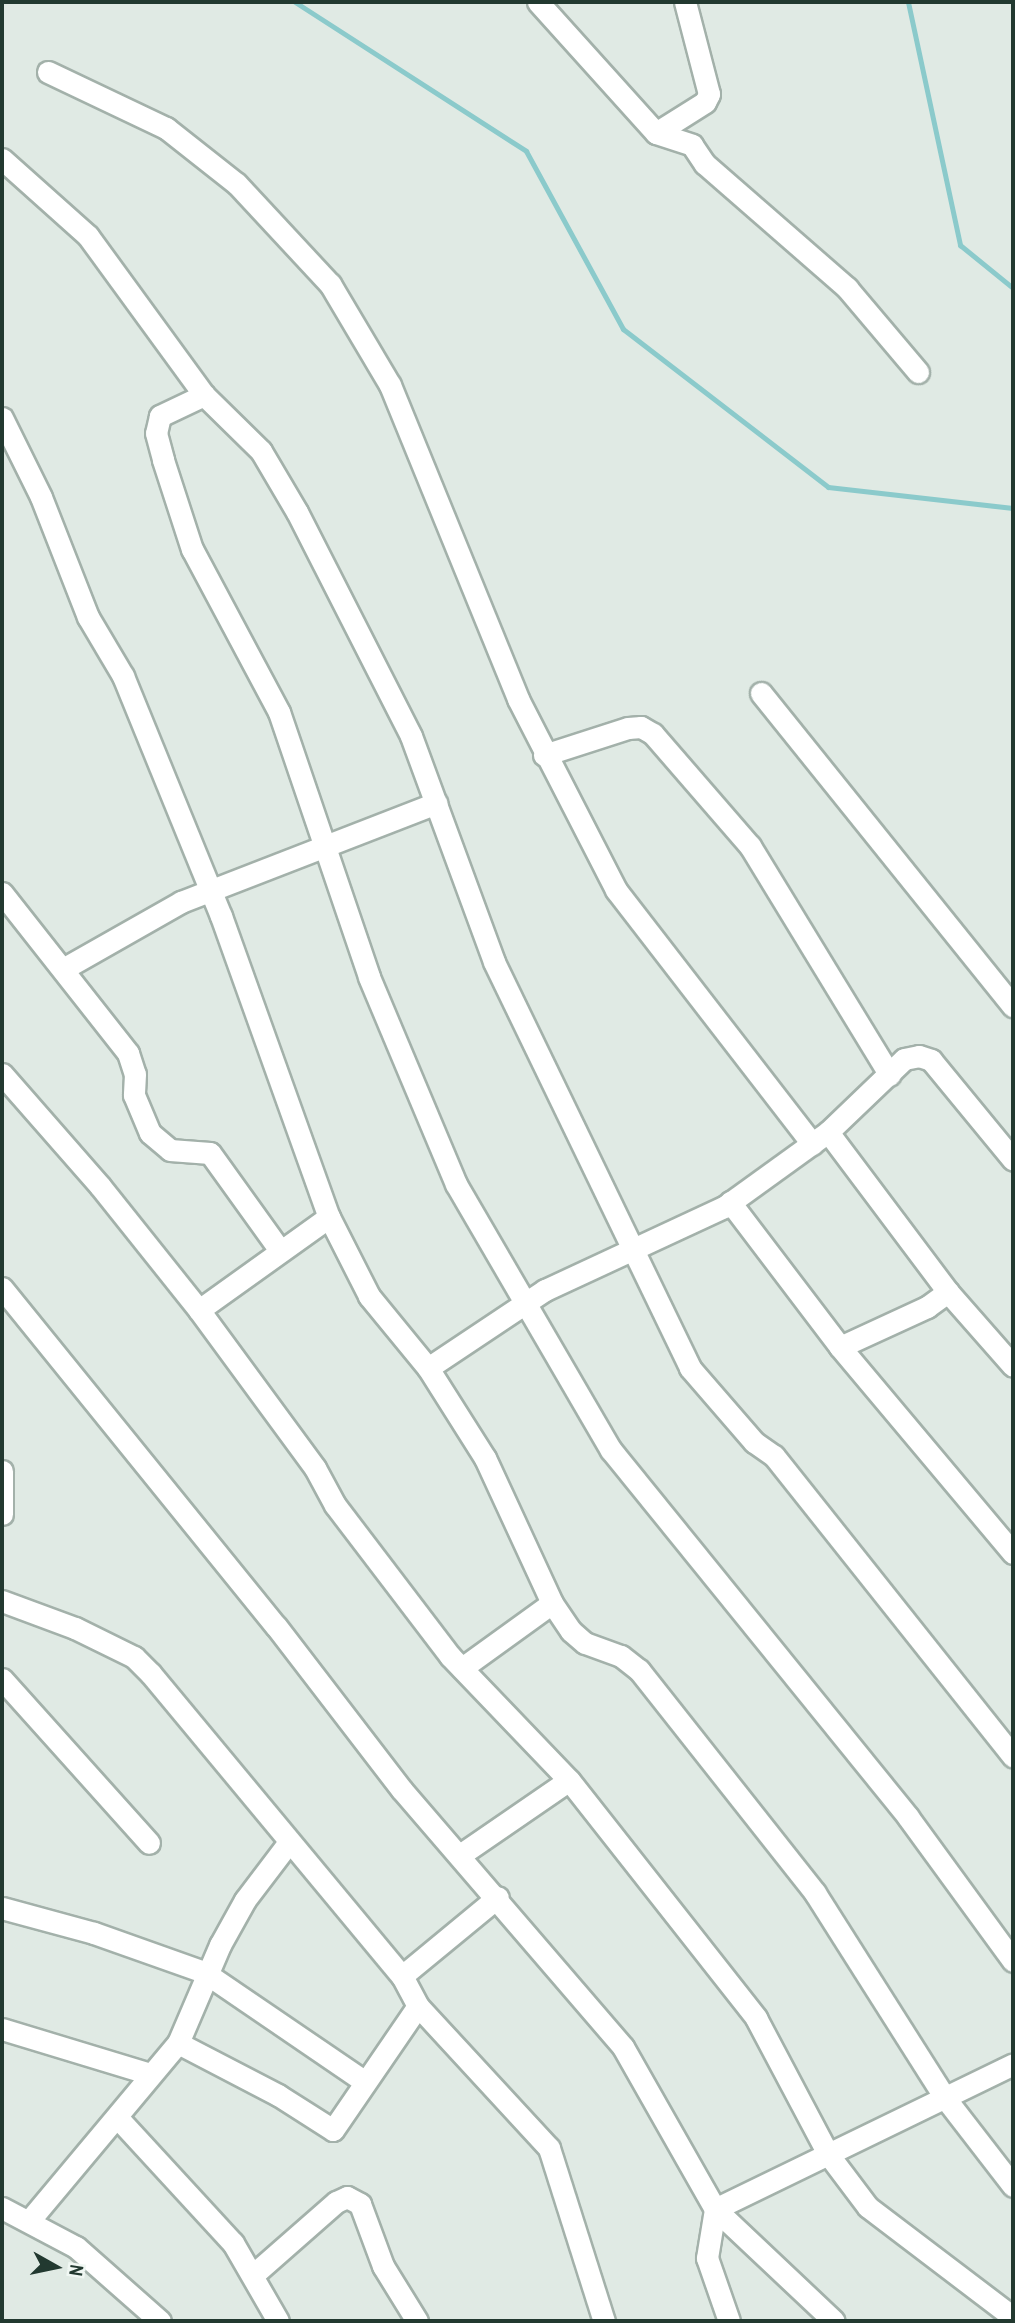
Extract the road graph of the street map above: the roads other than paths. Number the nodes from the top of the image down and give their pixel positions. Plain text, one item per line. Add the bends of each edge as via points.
1 (538, 2) edge
2 (685, 2) edge
3 (48, 72) dead end
4 (656, 133) junction
5 (2, 159) edge
6 (918, 372) dead end
7 (204, 395) junction
8 (2, 418) edge
9 (761, 693) dead end
10 (544, 755) junction
11 (436, 803) junction
12 (325, 848) junction
13 (210, 889) junction
14 (2, 893) edge
15 (64, 969) junction
16 (1013, 1006) edge
17 (2, 1074) edge
18 (890, 1075) junction
19 (820, 1138) junction
20 (1013, 1160) edge
21 (730, 1202) junction
22 (329, 1217) junction
23 (636, 1248) junction
24 (279, 1249) junction
25 (2, 1288) edge
26 (948, 1292) junction
27 (525, 1302) junction
28 (199, 1310) junction
29 (840, 1347) junction
30 (1013, 1366) edge
31 (428, 1368) junction
32 (2, 1471) edge
33 (2, 1514) edge
34 (1013, 1553) edge
35 (2, 1601) edge
36 (552, 1602) junction
37 (462, 1668) junction
38 (2, 1679) edge
39 (1013, 1757) edge
40 (569, 1780) junction
41 (289, 1842) junction
42 (149, 1843) dead end
43 (460, 1855) junction
44 (498, 1897) junction
45 (2, 1908) edge
46 (1013, 1961) edge
47 (205, 1972) junction
48 (402, 1976) junction
49 (418, 2006) junction
50 (2, 2029) edge
51 (178, 2043) junction
52 (1013, 2064) edge
53 (150, 2074) junction
54 (364, 2081) junction
55 (945, 2098) junction
56 (117, 2117) junction
57 (828, 2154) junction
58 (1013, 2186) edge
59 (2, 2207) edge
60 (715, 2209) junction
61 (29, 2221) junction
62 (254, 2274) junction
63 (1013, 2317) edge
64 (160, 2321) edge
65 (278, 2321) edge
66 (417, 2321) edge
67 (604, 2321) edge
68 (729, 2321) edge
69 (834, 2321) edge

1 - 4 street
2 - 4 street via 709,94 705,102
3 - 10 street via 166,128 237,184 330,284 390,385
4 - 6 street via 692,145 705,164 847,288
5 - 7 street via 88,236
7 - 11 street via 261,451 297,512 411,736
7 - 12 street via 160,416 156,433 163,460 192,549 279,712
8 - 13 street via 41,497 88,617 123,676
9 - 16 street
10 - 18 street via 628,727 641,727 653,734 750,846
10 - 19 street via 616,890
11 - 12 street
11 - 23 street via 494,962
12 - 13 street
12 - 27 street via 369,976 456,1184
13 - 15 street
13 - 22 street
14 - 15 street
15 - 24 street via 128,1053 135,1074 134,1095 150,1133 170,1150 211,1153
17 - 28 street
18 - 19 street
18 - 20 street via 904,1059 919,1056 931,1060
19 - 21 street
19 - 26 street
21 - 23 street
21 - 29 street
22 - 24 street
22 - 31 street via 369,1296
23 - 27 street
23 - 39 street via 690,1368 754,1442 774,1456
24 - 28 street
25 - 43 street via 276,1626 402,1790
26 - 29 street via 927,1307
26 - 30 street
27 - 31 street
27 - 46 street via 611,1450 891,1796
28 - 37 street via 315,1468 335,1505
29 - 34 street
31 - 36 street via 485,1458
32 - 33 street
35 - 41 street via 75,1628 134,1657
36 - 37 street
36 - 55 street via 585,1643 621,1656 639,1670 815,1893
37 - 40 street
38 - 42 street
40 - 43 street
40 - 57 street via 756,2018
41 - 47 street via 246,1900
41 - 48 street
43 - 44 street
44 - 48 street
44 - 60 street via 623,2047
45 - 47 street via 94,1933
47 - 51 street
47 - 54 street
48 - 49 street
49 - 54 street
49 - 67 street via 549,2148
50 - 53 street
51 - 53 street
51 - 54 street via 278,2095 327,2129 333,2130
52 - 55 street
53 - 56 street
55 - 57 street
55 - 58 street
56 - 61 street
56 - 62 street via 233,2243
57 - 60 street
57 - 63 street via 877,2215
59 - 61 street
60 - 68 street via 707,2258
60 - 69 street
61 - 64 street via 76,2247
62 - 65 street
62 - 66 street via 347,2197 359,2204 383,2266

